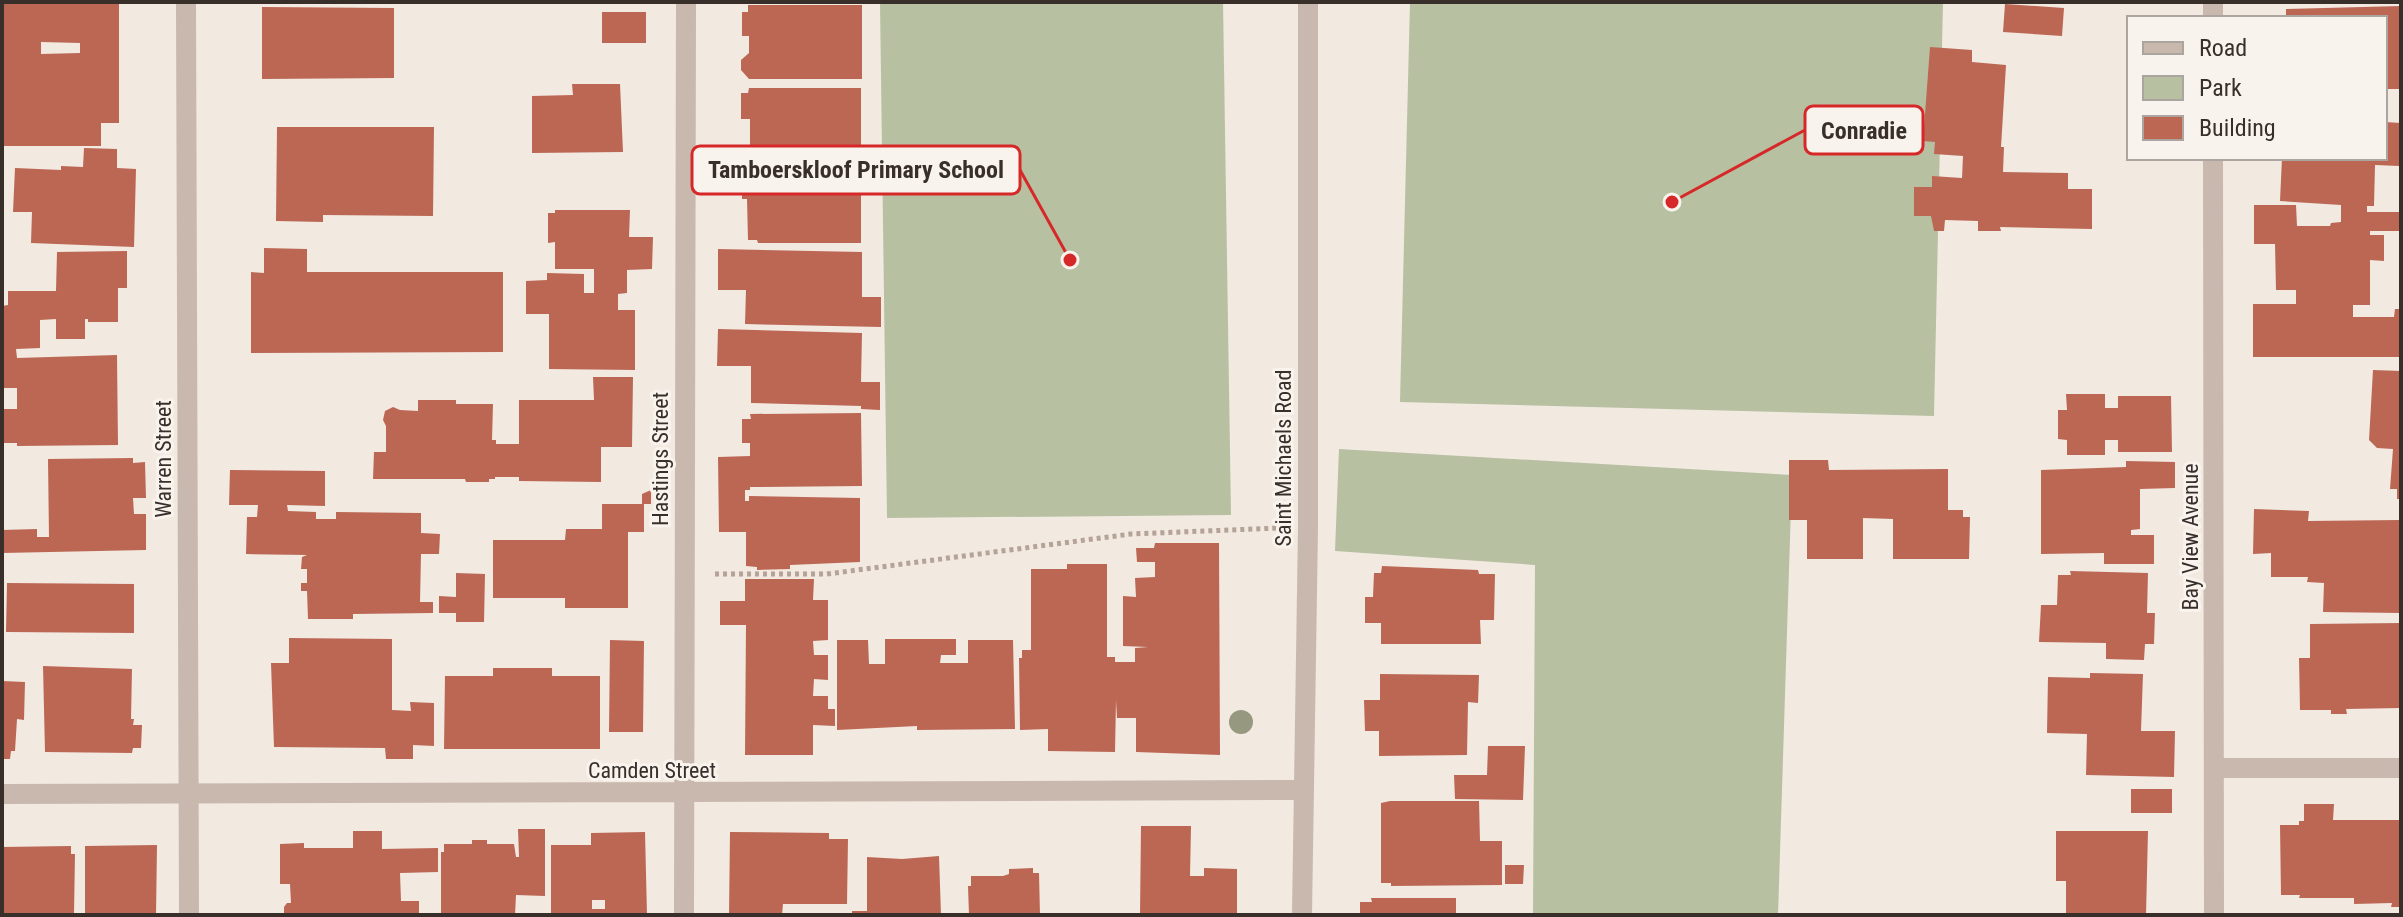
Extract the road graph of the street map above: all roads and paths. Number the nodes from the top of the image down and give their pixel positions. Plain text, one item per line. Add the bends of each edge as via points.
1 (186, 2) edge
2 (686, 2) edge
3 (1308, 2) edge
4 (2213, 160) edge
5 (1308, 527) junction
6 (684, 574) junction
7 (2214, 768) junction
8 (2401, 768) edge
9 (1303, 790) junction
10 (2, 794) edge
11 (685, 794) junction
12 (188, 795) junction
13 (189, 915) edge
14 (684, 915) edge
15 (1302, 915) edge
16 (2214, 915) edge

1 - 12 street, Warren Street
2 - 6 street, Hastings Street
3 - 5 street, Saint Michaels Road
4 - 7 street, Bay View Avenue
5 - 6 path via 1131,534 827,574
5 - 9 street, Saint Michaels Road
6 - 11 street, Hastings Street
7 - 8 street
7 - 16 street, Bay View Avenue
9 - 11 street, Camden Street
9 - 15 street, Saint Michaels Road
10 - 12 street, Camden Street
11 - 12 street, Camden Street
11 - 14 street, Hastings Street
12 - 13 street, Warren Street

